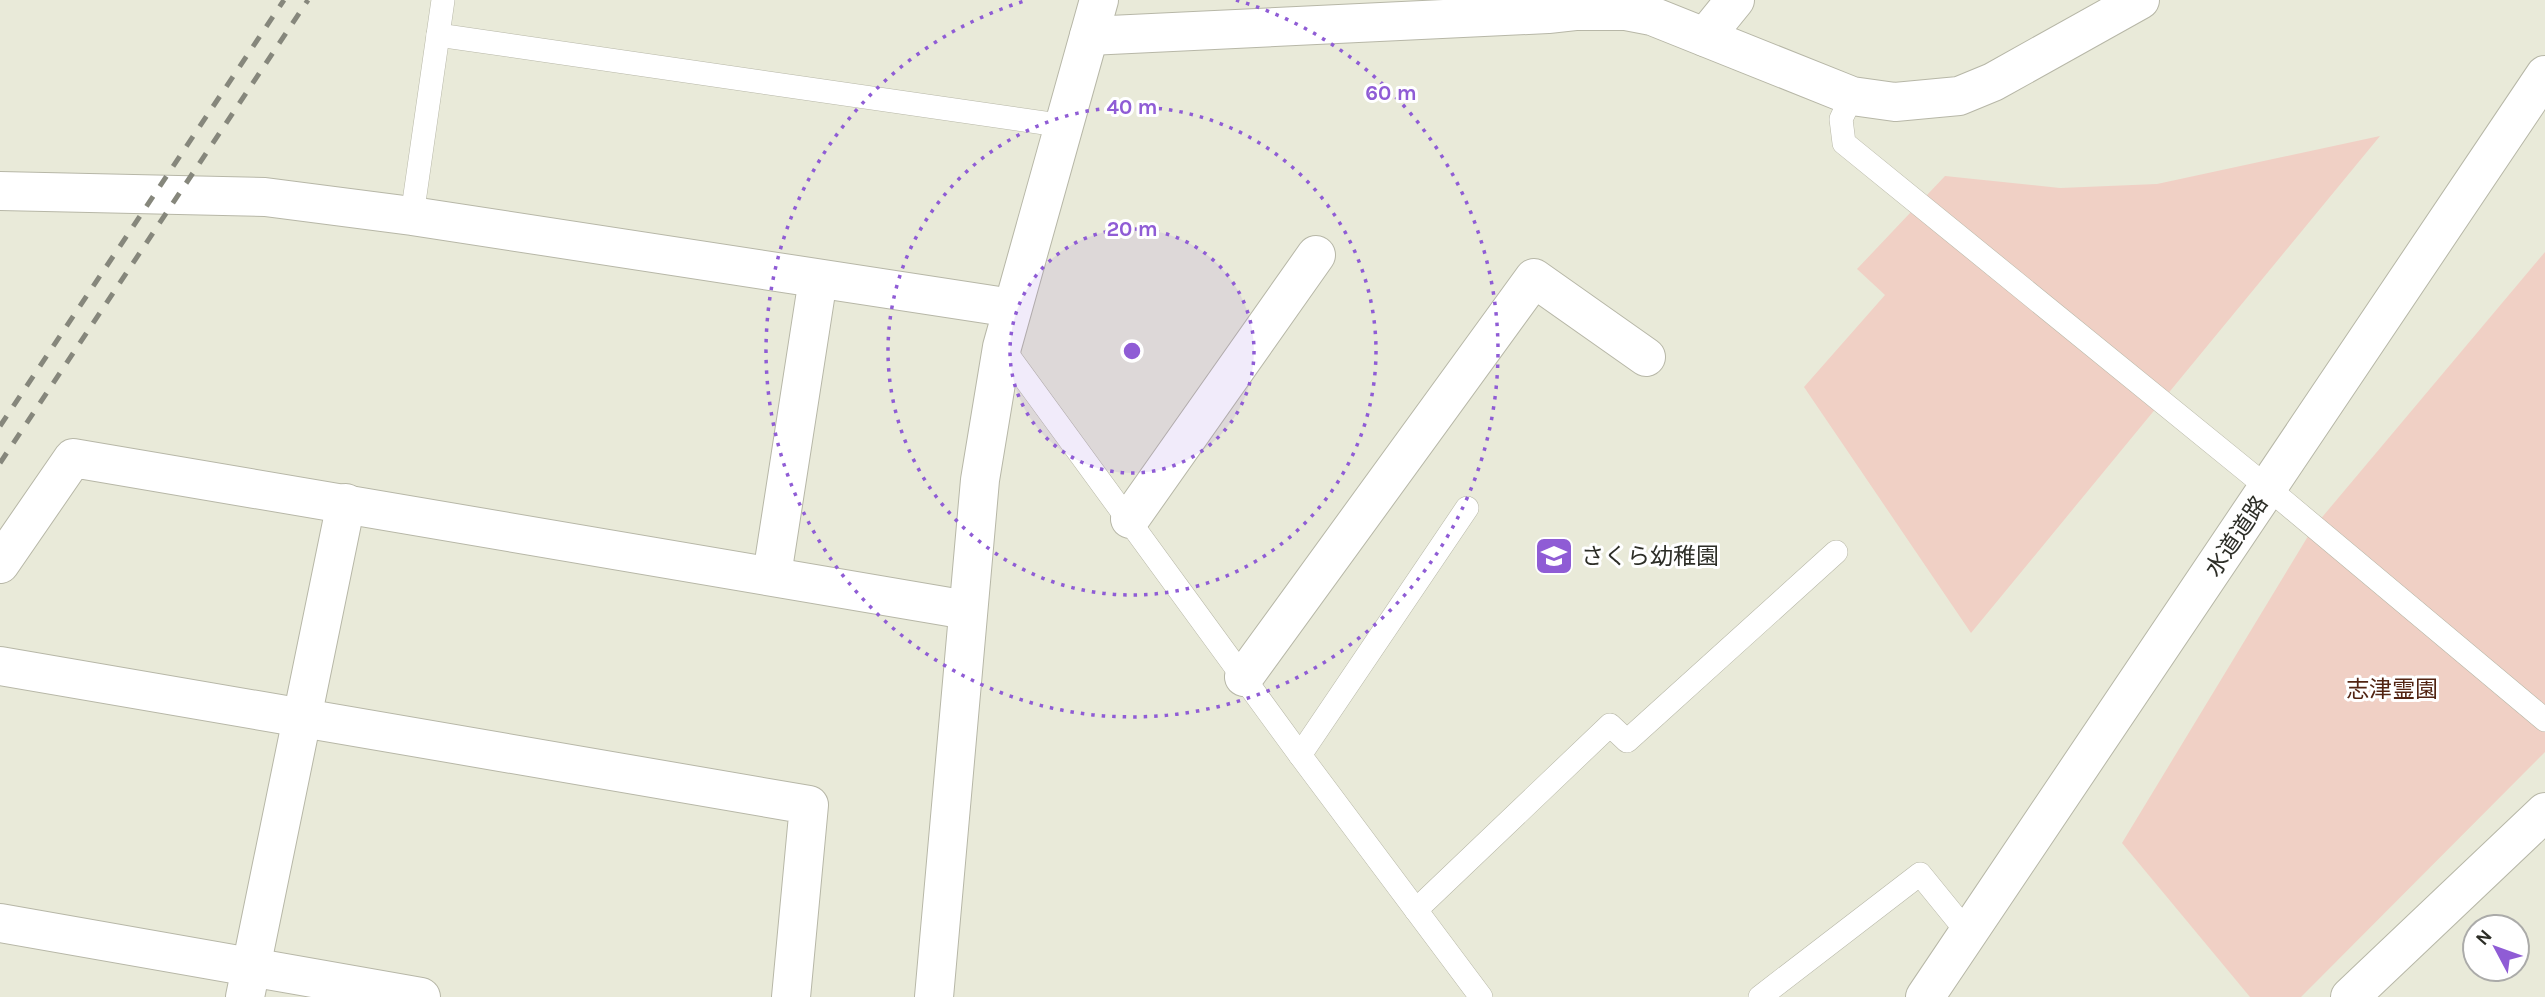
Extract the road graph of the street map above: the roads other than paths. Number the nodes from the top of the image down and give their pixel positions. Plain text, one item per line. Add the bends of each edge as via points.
1 (443, 0) edge
2 (1735, 0) edge
3 (2140, 0) edge
4 (1577, 6) edge
5 (1094, 18) edge
6 (438, 35) junction
7 (1705, 37) junction
8 (2545, 75) edge
9 (1852, 96) junction
10 (1065, 126) junction
11 (0, 192) edge
12 (412, 216) junction
13 (1316, 255) dead end
14 (818, 279) junction
15 (1012, 308) junction
16 (1002, 347) junction
17 (1646, 357) dead end
18 (2268, 488) junction
19 (346, 503) junction
20 (1467, 508) dead end
21 (1130, 519) junction
22 (1836, 552) dead end
23 (0, 564) edge
24 (772, 575) junction
25 (967, 610) junction
26 (0, 666) edge
27 (1244, 677) junction
28 (302, 718) junction
29 (2545, 720) edge
30 (1300, 755) junction
31 (2545, 812) edge
32 (1416, 910) junction
33 (0, 923) edge
34 (1968, 933) junction
35 (248, 982) edge
36 (421, 997) edge
37 (791, 997) edge
38 (934, 997) edge
39 (1481, 997) edge
40 (1760, 997) edge
41 (1925, 997) edge
42 (2350, 997) edge

1 - 6 lane
2 - 7 street
3 - 9 street via 1993,82 1959,96 1895,102
4 - 5 street via 1548,15
4 - 7 street via 1652,16
5 - 10 street
6 - 10 lane
6 - 12 lane
7 - 9 street
8 - 18 street, 水道道路
9 - 18 lane via 1841,119 1844,143
10 - 15 street
11 - 12 street via 265,197
12 - 14 street
13 - 21 street
14 - 15 street
14 - 24 street
15 - 16 street
16 - 21 lane
16 - 25 street via 980,480
17 - 27 street via 1534,278
18 - 29 lane
18 - 34 street, 水道道路
19 - 23 street via 73,458
19 - 24 street
19 - 28 street
20 - 30 lane
21 - 27 lane
22 - 32 lane via 1627,741 1610,725
24 - 25 street
25 - 38 street
26 - 28 street
27 - 30 lane
28 - 35 street
28 - 37 street via 809,805
30 - 32 lane
31 - 42 street
32 - 39 lane
33 - 35 street
34 - 40 lane via 1920,874
34 - 41 street, 水道道路
35 - 36 street

